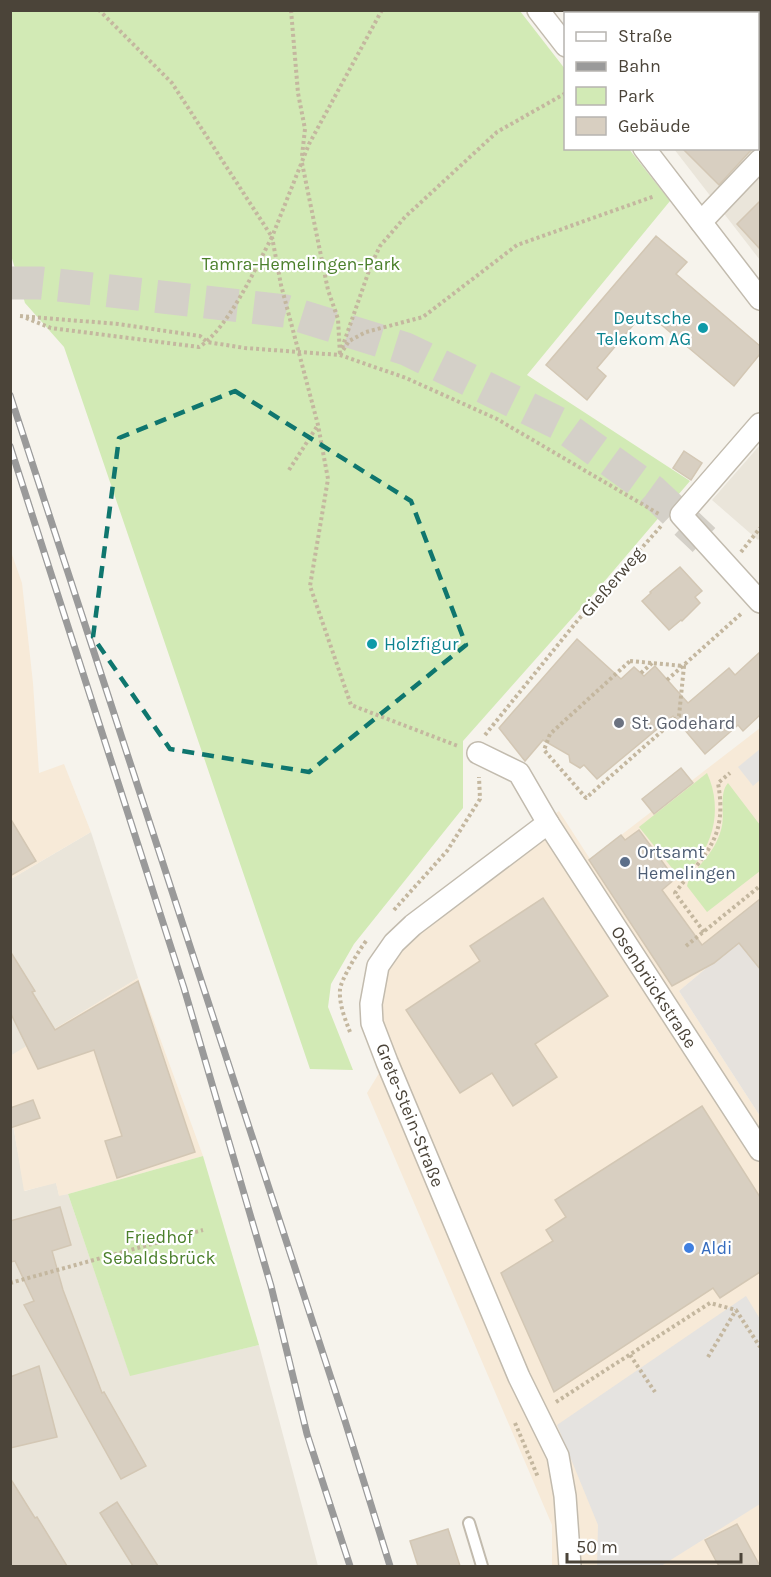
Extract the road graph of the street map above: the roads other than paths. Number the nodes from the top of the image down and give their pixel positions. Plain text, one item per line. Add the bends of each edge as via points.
1 (538, 10) edge
2 (564, 43) edge
3 (646, 150) edge
4 (760, 160) edge
5 (702, 222) junction
6 (760, 299) edge
7 (760, 424) edge
8 (759, 600) edge
9 (478, 753) road end
10 (548, 823) junction
11 (760, 1150) edge
12 (468, 1523) dead end
13 (482, 1566) edge
14 (570, 1566) edge

1 - 2 street
3 - 5 street
4 - 5 street
5 - 6 street
7 - 8 street via 681,515
9 - 10 street via 519,773
10 - 11 street, Osenbrückstraße
10 - 14 street, Grete-Stein-Straße via 394,943 378,966 371,1004 372,1023 387,1062 519,1377 558,1456 566,1496
12 - 13 lane

